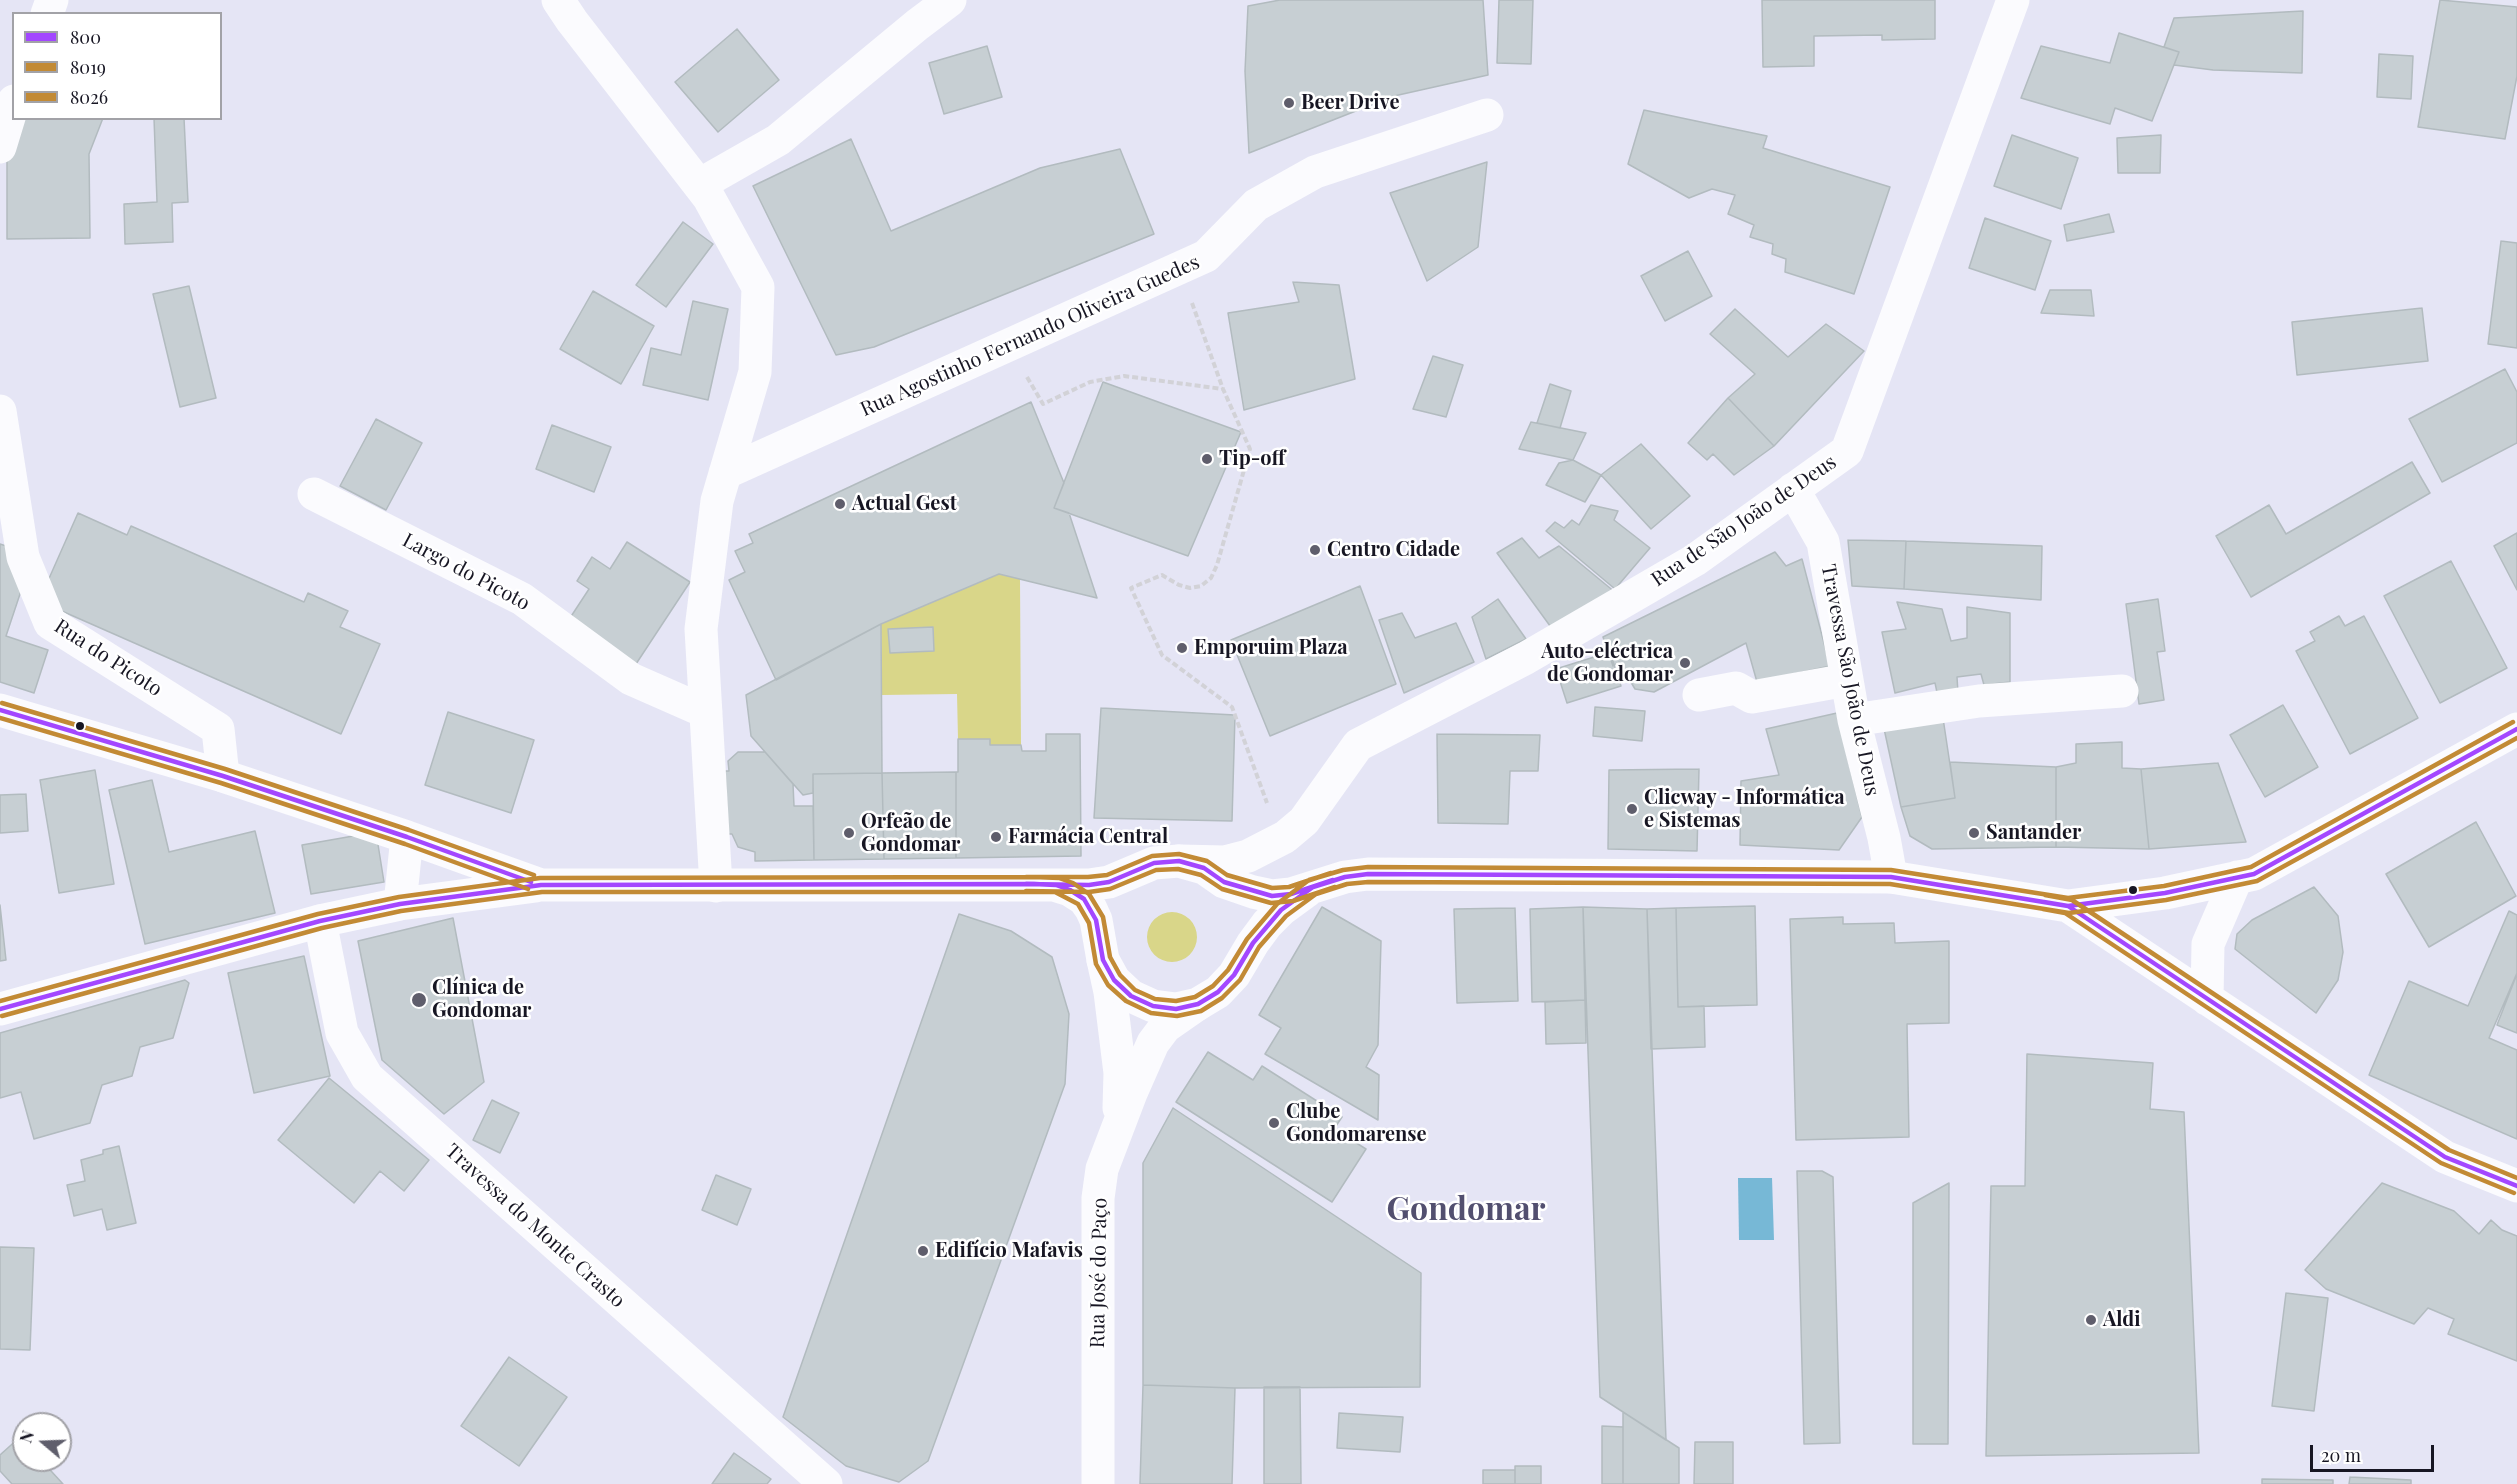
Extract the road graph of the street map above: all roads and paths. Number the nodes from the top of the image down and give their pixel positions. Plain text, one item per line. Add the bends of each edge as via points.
1 (558, 0) edge
2 (950, 0) edge
3 (2013, 0) edge
4 (12, 108) edge
5 (1487, 115) dead end
6 (0, 147) edge
7 (699, 185) junction
8 (1179, 268) junction
9 (1009, 345) junction
10 (1223, 389) junction
11 (0, 411) edge
12 (725, 473) junction
13 (1794, 489) junction
14 (314, 494) dead end
15 (1847, 680) junction
16 (2122, 691) dead end
17 (1699, 695) dead end
18 (0, 710) edge
19 (706, 712) junction
20 (1854, 720) junction
21 (2517, 729) edge
22 (223, 776) junction
23 (1268, 806) dead end
24 (407, 837) junction
25 (1179, 861) junction
26 (1131, 873) junction
27 (1891, 877) junction
28 (2237, 877) junction
29 (1224, 882) junction
30 (1034, 884) junction
31 (541, 885) junction
32 (716, 886) junction
33 (1313, 886) junction
34 (400, 904) junction
35 (2068, 906) junction
36 (320, 921) junction
37 (1101, 948) junction
38 (1241, 964) junction
39 (2207, 999) junction
40 (1198, 1004) junction
41 (0, 1009) edge
42 (1114, 1136) junction
43 (2517, 1186) edge
44 (826, 1484) edge
45 (1098, 1484) edge

1 - 7 street
2 - 7 street via 778,140
3 - 13 street, Rua de São João de Deus via 1847,450
4 - 6 street
5 - 8 street, Rua Agostinho Fernando Oliveira Guedes via 1315,172 1256,205 1206,256
7 - 12 street via 710,198 758,287 755,372
8 - 9 street, Rua Agostinho Fernando Oliveira Guedes
8 - 10 path
9 - 10 path via 1043,404 1090,382 1124,376
9 - 12 street, Rua Agostinho Fernando Oliveira Guedes
10 - 23 path via 1250,449 1211,578 1190,588 1162,575 1131,588 1162,655 1232,707
11 - 22 street, Rua do Picoto via 23,557 50,623 218,729
12 - 19 street via 717,501 701,629
13 - 15 street, Travessa São João de Deus via 1822,542
13 - 25 street, Rua de São João de Deus via 1685,566 1526,658 1358,745 1304,821 1285,837 1248,856 1225,862
14 - 19 street, Largo do Picoto via 522,599 631,679
15 - 17 street via 1752,698 1736,688
15 - 20 street, Travessa São João de Deus
16 - 20 street via 1979,701
18 - 22 street
19 - 32 street
20 - 27 street, Travessa São João de Deus
21 - 28 street via 2254,874
22 - 24 street
24 - 31 street
24 - 34 street
25 - 26 street via 1154,863
25 - 29 street via 1204,868
26 - 30 street via 1089,885
26 - 37 street via 1113,891 1102,914
27 - 33 street via 1368,874
27 - 35 street
28 - 35 street via 2165,893
28 - 39 street via 2208,944
29 - 33 street via 1272,896
29 - 38 street via 1239,902 1246,927
30 - 32 street
30 - 37 street via 1056,885 1084,899 1096,920
31 - 32 street
31 - 34 street
33 - 38 street via 1267,924
34 - 36 street
35 - 39 street
36 - 41 street
36 - 44 street, Travessa do Monte Crasto via 342,1033 367,1077
37 - 40 street via 1114,980 1131,996 1153,1006 1176,1009
37 - 42 street, Rua José do Paço via 1120,1073
38 - 40 street via 1218,992
39 - 43 street via 2445,1157
40 - 42 street, Rua José do Paço via 1165,1027 1153,1042
42 - 45 street, Rua José do Paço via 1102,1168 1098,1198

